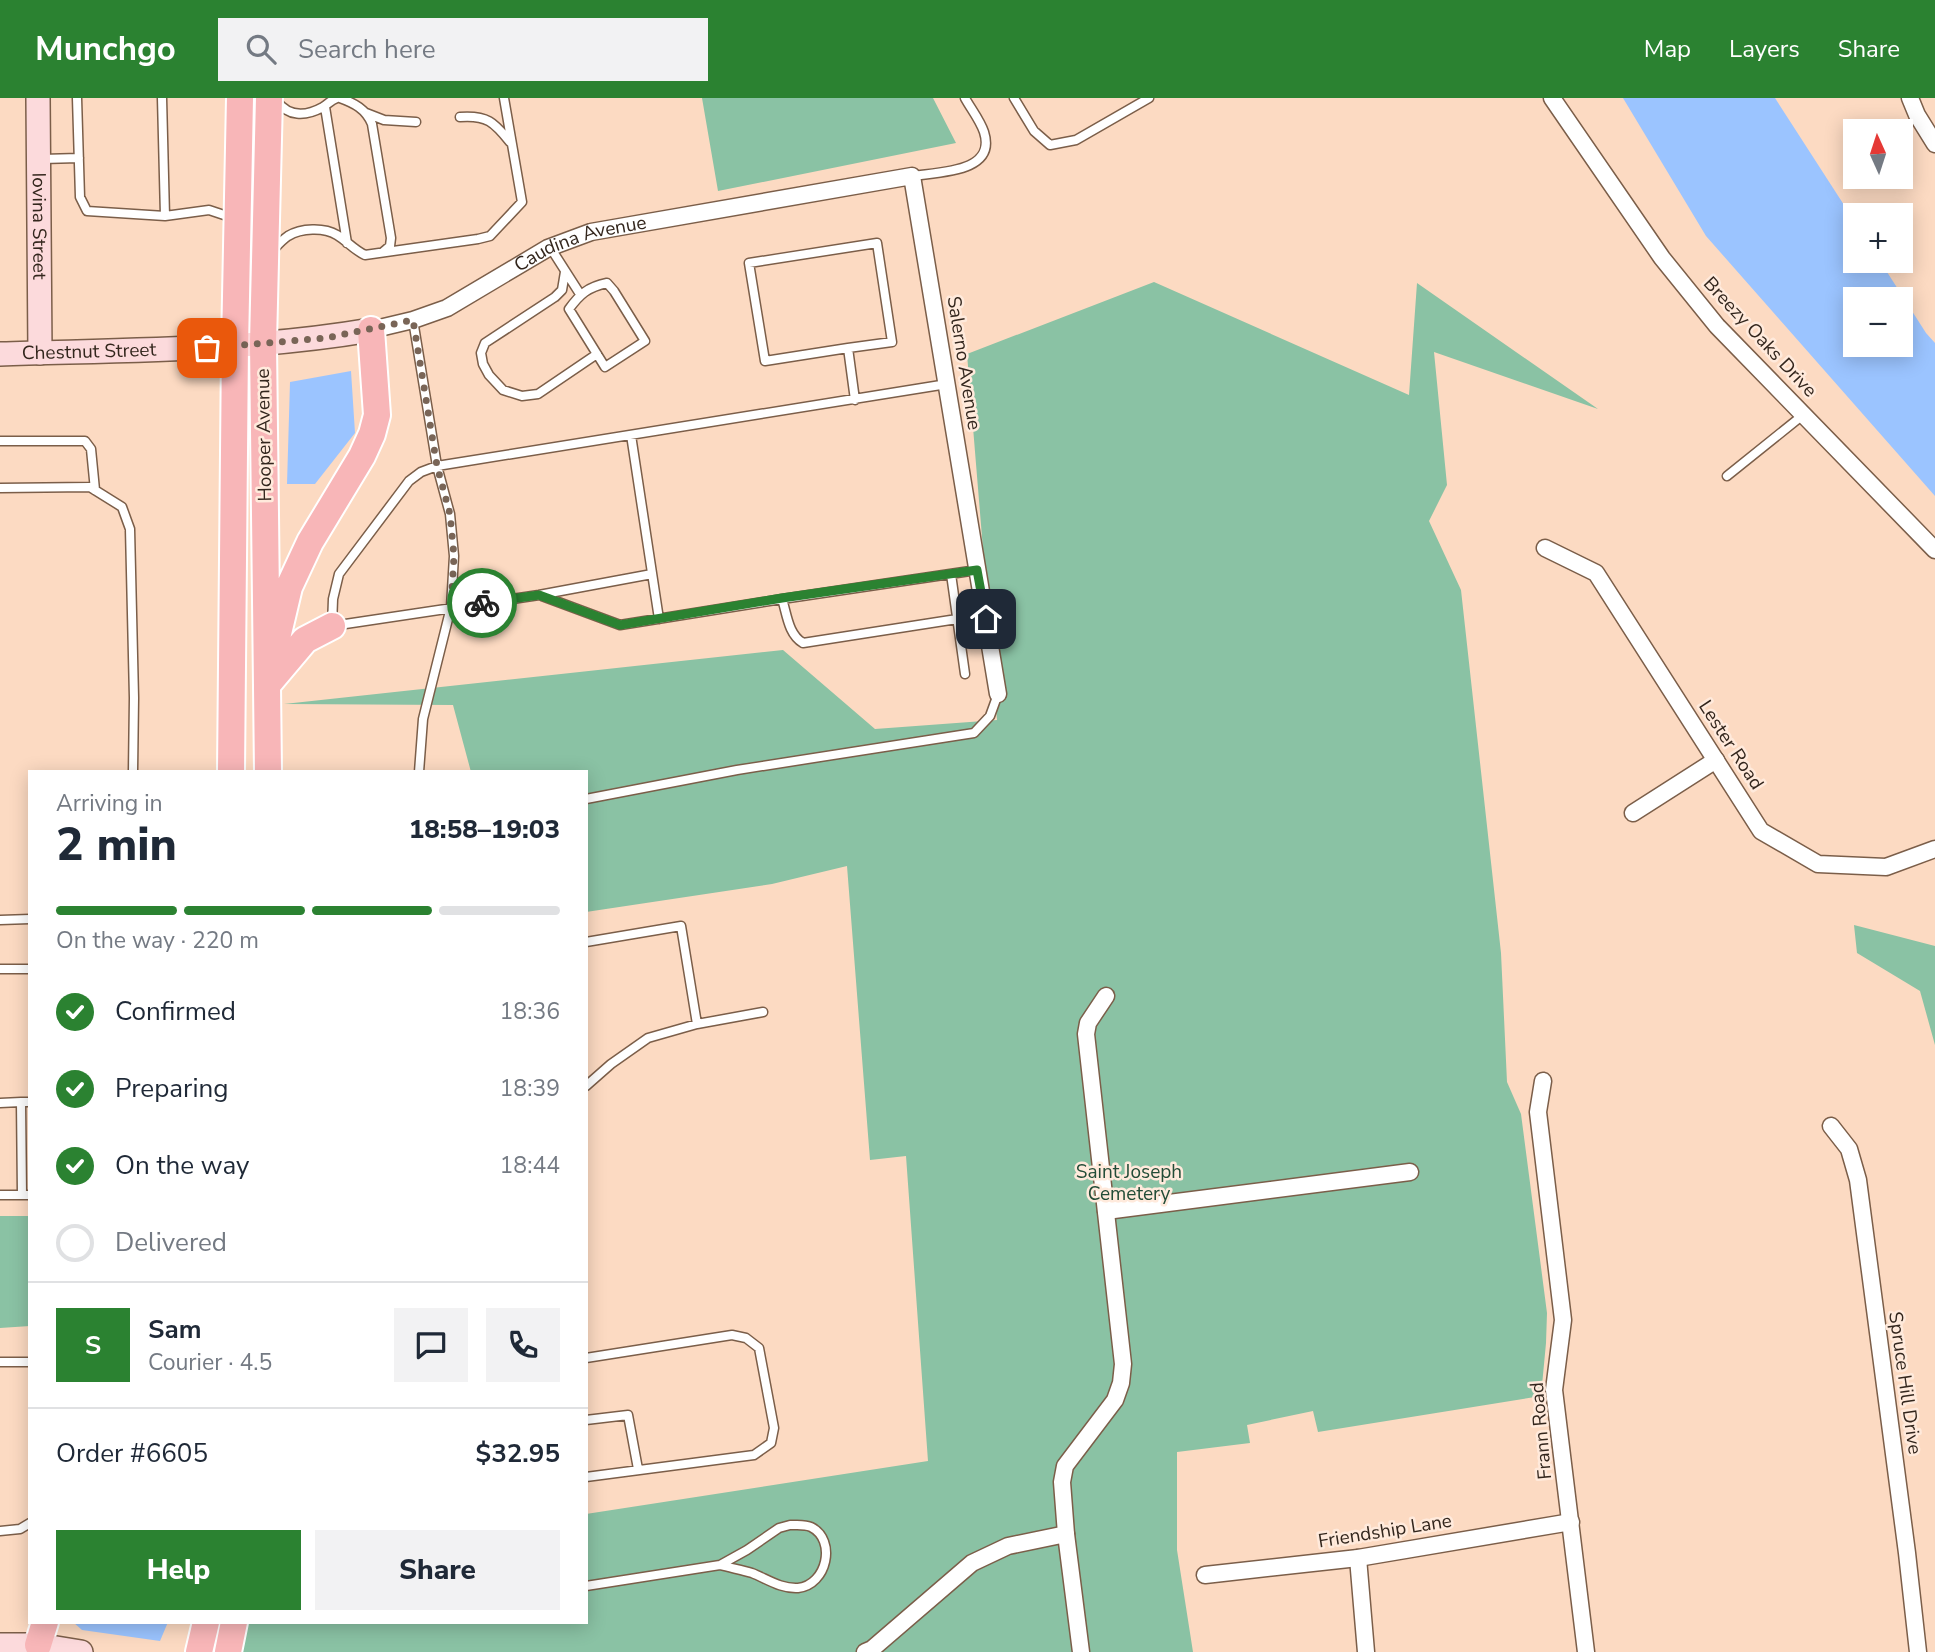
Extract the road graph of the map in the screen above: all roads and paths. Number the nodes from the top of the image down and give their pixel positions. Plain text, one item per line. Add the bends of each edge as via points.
1 (38, 98) edge
2 (77, 98) edge
3 (163, 98) edge
4 (240, 98) edge
5 (269, 98) edge
6 (275, 98) edge
7 (338, 98) edge
8 (504, 98) edge
9 (965, 98) edge
10 (1014, 98) edge
11 (1149, 98) edge
12 (1552, 98) edge
13 (1910, 98) edge
14 (324, 107) junction
15 (366, 113) junction
16 (460, 117) dead end
17 (416, 122) dead end
18 (1935, 144) edge
19 (512, 145) junction
20 (79, 158) junction
21 (39, 159) junction
22 (912, 176) junction
23 (165, 216) junction
24 (237, 220) junction
25 (347, 243) junction
26 (550, 247) junction
27 (383, 253) junction
28 (265, 260) junction
29 (565, 272) junction
30 (580, 294) junction
31 (413, 320) junction
32 (371, 330) junction
33 (263, 343) junction
34 (235, 346) junction
35 (848, 348) junction
36 (40, 353) junction
37 (0, 354) edge
38 (597, 354) junction
39 (947, 384) junction
40 (855, 400) junction
41 (1803, 415) junction
42 (631, 435) junction
43 (0, 440) edge
44 (437, 466) junction
45 (1727, 475) dead end
46 (0, 488) edge
47 (95, 490) junction
48 (1545, 548) dead end
49 (1935, 550) edge
50 (977, 570) junction
51 (951, 573) junction
52 (652, 574) junction
53 (539, 595) junction
54 (782, 598) junction
55 (451, 607) junction
56 (659, 619) junction
57 (957, 619) junction
58 (332, 625) junction
59 (965, 674) dead end
60 (267, 685) junction
61 (998, 694) joint
62 (1716, 760) junction
63 (263, 765) edge
64 (133, 770) edge
65 (231, 770) edge
66 (419, 770) edge
67 (588, 799) edge
68 (1633, 813) dead end
69 (1935, 849) edge
70 (28, 919) edge
71 (0, 920) edge
72 (588, 942) edge
73 (0, 969) edge
74 (28, 969) edge
75 (1106, 996) dead end
76 (763, 1013) dead end
77 (697, 1024) junction
78 (1543, 1081) dead end
79 (588, 1084) edge
80 (25, 1102) edge
81 (0, 1103) edge
82 (1832, 1126) dead end
83 (1410, 1172) dead end
84 (0, 1195) edge
85 (26, 1195) edge
86 (1105, 1211) junction
87 (588, 1358) edge
88 (0, 1362) edge
89 (28, 1362) edge
90 (588, 1420) edge
91 (638, 1469) junction
92 (588, 1477) edge
93 (1571, 1521) junction
94 (28, 1524) edge
95 (0, 1531) edge
96 (1066, 1534) junction
97 (1358, 1558) junction
98 (720, 1565) junction
99 (1205, 1575) dead end
100 (588, 1586) edge
101 (206, 1624) edge
102 (234, 1624) edge
103 (42, 1634) edge
104 (0, 1645) edge
105 (81, 1652) edge
106 (199, 1652) edge
107 (228, 1652) edge
108 (866, 1652) edge
109 (1081, 1652) edge
110 (1366, 1652) edge
111 (1586, 1652) edge
112 (1918, 1652) edge

1 - 21 street, Iovina Street
2 - 20 lane
3 - 23 lane
4 - 24 main road, Hooper Avenue
5 - 28 main road, Hooper Avenue
6 - 14 lane via 292,115
7 - 14 lane
7 - 15 lane
8 - 19 lane
9 - 22 lane via 985,136 981,159 970,166
10 - 11 lane via 1034,131 1050,145 1076,140
12 - 41 street, Breezy Oaks Drive via 1662,258 1717,326
13 - 18 street
14 - 25 lane
15 - 17 lane via 384,120
15 - 27 lane via 372,124 391,239
16 - 19 lane via 484,117
19 - 27 lane via 522,202 490,236
20 - 21 lane
20 - 23 lane via 80,197 87,211
21 - 36 street, Iovina Street
22 - 26 street, Caudina Avenue via 591,232
22 - 39 street, Salerno Avenue
23 - 24 lane via 209,210
24 - 34 main road, Hooper Avenue
25 - 27 lane via 365,255
25 - 28 lane via 321,229 298,232
26 - 29 lane
26 - 31 street, Caudina Avenue via 447,308
28 - 33 main road, Hooper Avenue
29 - 30 lane
29 - 38 lane via 562,290 555,297 485,342 482,364 503,390 522,396 538,394
30 - 38 lane via 569,309
30 - 38 lane via 607,283 645,341 605,367
31 - 32 street, Caudina Avenue
31 - 44 lane
32 - 33 street, Caudina Avenue
32 - 60 main road via 377,415 372,434 289,587
33 - 34 street, Chestnut Street
33 - 60 main road, Hooper Avenue
34 - 36 street, Chestnut Street
34 - 65 main road, Hooper Avenue
35 - 35 lane via 892,342 877,243 749,263 765,361
35 - 40 lane
36 - 37 street, Chestnut Street
39 - 40 lane
39 - 50 street, Salerno Avenue
40 - 42 lane
41 - 45 lane
41 - 49 street, Breezy Oaks Drive
42 - 44 lane
42 - 52 lane
43 - 47 lane via 85,441 91,449
44 - 55 lane via 450,514 454,556
44 - 58 lane via 409,481 339,574
46 - 47 lane
47 - 64 lane via 122,507 131,529
48 - 62 street, Lester Road via 1596,573
50 - 51 lane
50 - 61 street, Salerno Avenue
51 - 54 lane
51 - 57 lane
52 - 53 lane
52 - 56 lane
53 - 55 lane
53 - 56 lane via 620,625
54 - 56 lane
54 - 57 lane via 791,630 803,643
55 - 58 lane
55 - 66 lane via 423,719
57 - 59 lane
58 - 60 main road via 305,640
60 - 63 main road, Hooper Avenue
61 - 67 lane via 990,716 974,733
62 - 68 street
62 - 69 street, Lester Road via 1761,831 1818,864 1886,867
70 - 71 lane
72 - 77 lane via 681,926
73 - 74 lane
75 - 86 street via 1086,1034
76 - 77 lane
77 - 79 lane via 648,1038
78 - 93 street, Frann Road via 1538,1112 1563,1320 1555,1390
80 - 81 lane
80 - 85 lane
82 - 112 street, Spruce Hill Drive via 1849,1149 1858,1180
83 - 86 street
84 - 85 lane
86 - 96 street via 1123,1364 1121,1383 1115,1399 1065,1466
87 - 91 lane via 732,1335 747,1338 759,1348 774,1429 768,1446 754,1455
88 - 89 lane
90 - 91 lane via 628,1415
91 - 92 lane
93 - 97 street, Friendship Lane
93 - 111 street, Frann Road
94 - 95 lane
96 - 108 street via 1008,1546 972,1563
96 - 109 street
97 - 99 street, Friendship Lane
97 - 110 street
98 - 98 lane via 790,1525 812,1527 825,1546 824,1569 809,1586 798,1588
98 - 100 lane
101 - 106 main road
102 - 107 main road
103 - 104 street
103 - 105 street

